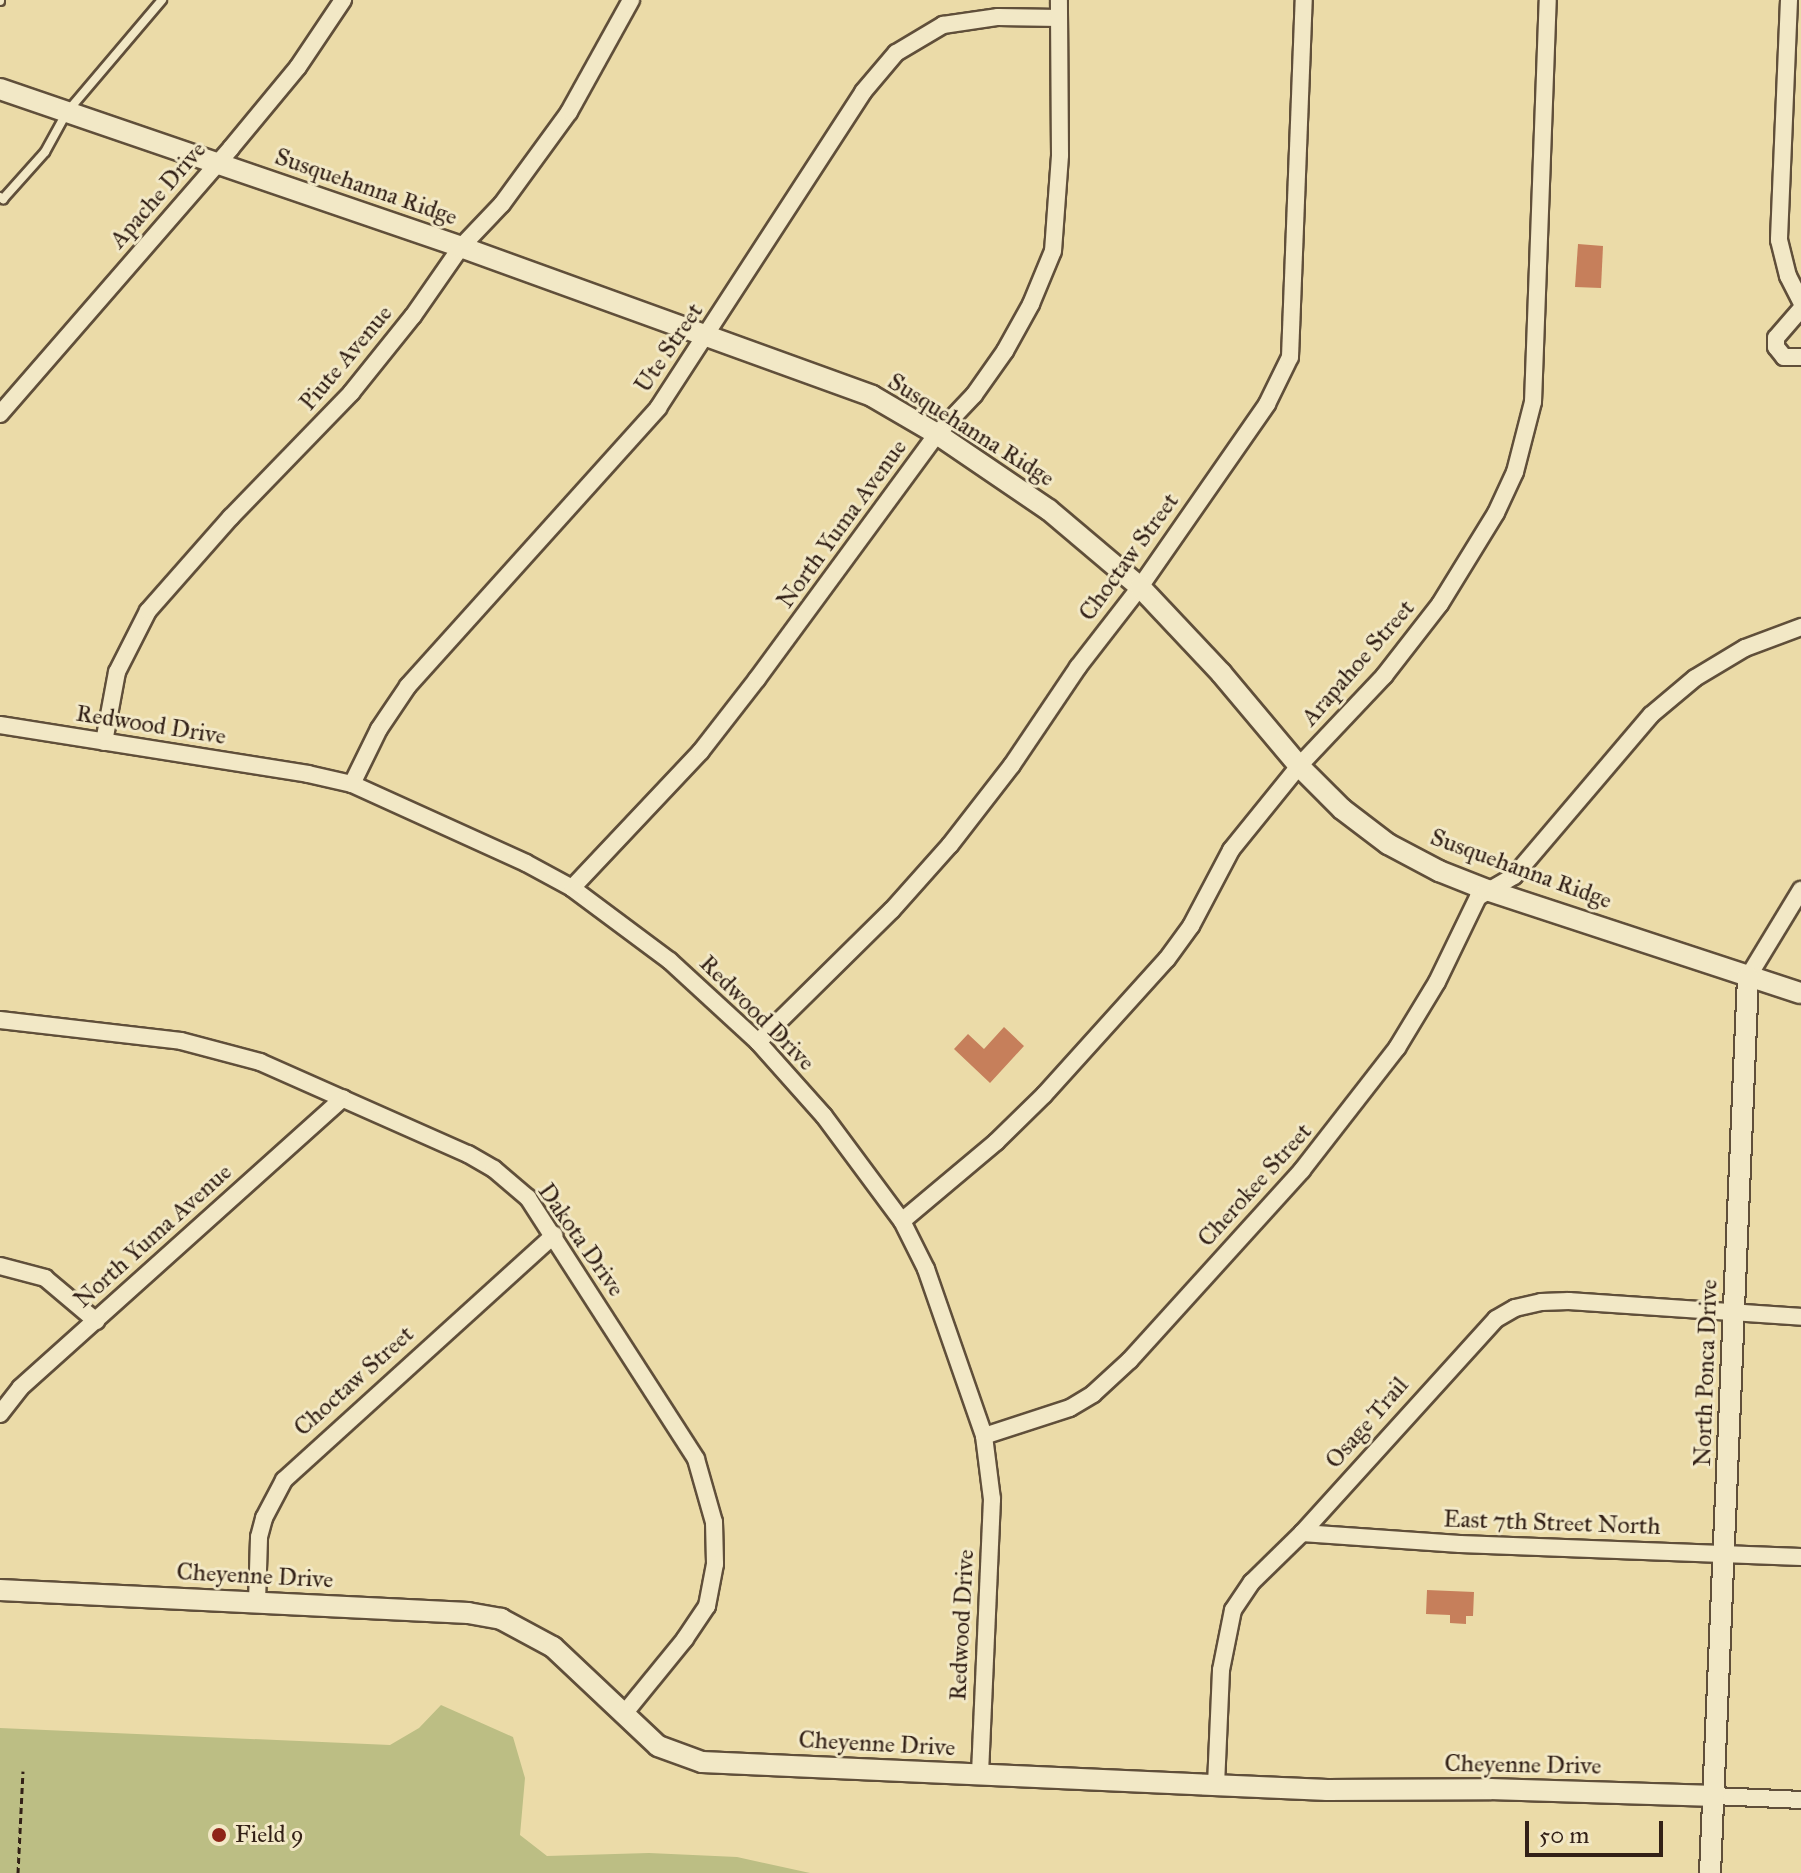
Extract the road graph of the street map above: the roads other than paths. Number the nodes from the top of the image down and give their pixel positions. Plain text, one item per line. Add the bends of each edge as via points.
1 (162, 0) edge
2 (343, 0) edge
3 (631, 0) edge
4 (1059, 0) edge
5 (1304, 0) edge
6 (1548, 0) edge
7 (1789, 0) edge
8 (1059, 18) junction
9 (0, 89) edge
10 (67, 112) junction
11 (1793, 118) edge
12 (217, 164) junction
13 (0, 197) edge
14 (461, 247) junction
15 (1801, 302) edge
16 (1801, 309) edge
17 (708, 335) junction
18 (1801, 357) edge
19 (0, 414) edge
20 (937, 434) junction
21 (1140, 587) junction
22 (1801, 627) edge
23 (0, 725) edge
24 (104, 742) junction
25 (1299, 766) junction
26 (352, 784) junction
27 (572, 888) junction
28 (1487, 890) junction
29 (1801, 890) edge
30 (1748, 977) junction
31 (1801, 993) edge
32 (0, 1020) edge
33 (758, 1042) junction
34 (343, 1098) junction
35 (902, 1221) junction
36 (554, 1235) junction
37 (0, 1266) edge
38 (1734, 1311) junction
39 (1801, 1317) edge
40 (96, 1321) junction
41 (0, 1414) edge
42 (984, 1436) junction
43 (1302, 1533) junction
44 (1725, 1552) junction
45 (1801, 1557) edge
46 (0, 1590) edge
47 (257, 1602) junction
48 (623, 1715) junction
49 (980, 1775) junction
50 (1216, 1785) junction
51 (1714, 1796) junction
52 (1801, 1800) edge
53 (1710, 1873) edge

1 - 10 lane
2 - 12 street, Apache Drive via 298,67
3 - 14 street, Piute Avenue via 569,112 502,204
4 - 8 street, North Yuma Avenue
5 - 21 street, Choctaw Street via 1290,357 1267,404
6 - 25 street, Arapahoe Street via 1533,402 1523,447 1496,513 1440,604 1384,676
7 - 11 street
8 - 17 street, Ute Street via 998,17 943,25 896,53 863,92
8 - 20 street, North Yuma Avenue via 1060,155 1053,251 1005,351
9 - 10 street, Susquehanna Ridge
10 - 12 street, Susquehanna Ridge
10 - 13 lane via 45,152
11 - 15 street via 1779,240
12 - 14 street, Susquehanna Ridge
12 - 19 street, Apache Drive
14 - 17 street, Susquehanna Ridge
14 - 24 street, Piute Avenue via 351,393 148,611 117,672
16 - 18 street via 1776,338 1784,357
17 - 20 street, Susquehanna Ridge via 872,396
17 - 26 street, Ute Street via 658,408 602,474 408,686
20 - 21 street, Susquehanna Ridge via 1049,510
20 - 27 street, North Yuma Avenue via 701,751
21 - 25 street, Susquehanna Ridge
21 - 33 street, Choctaw Street via 950,845
22 - 28 street via 1745,648 1695,678 1651,715 1514,876
23 - 24 street, Redwood Drive
24 - 26 street, Redwood Drive
25 - 28 street, Susquehanna Ridge via 1388,844
25 - 35 street, Arapahoe Street via 1231,850 1167,959 1034,1104
26 - 27 street, Redwood Drive
27 - 33 street, Redwood Drive via 670,961
28 - 30 street, Susquehanna Ridge
28 - 42 street, Cherokee Street via 1469,910 1420,1012 1341,1122 1130,1360 1070,1408
29 - 30 street, North Ponca Drive
30 - 31 street, Susquehanna Ridge
30 - 38 street, North Ponca Drive
32 - 34 street, Dakota Drive via 181,1041 260,1062
33 - 35 street, Redwood Drive via 824,1116
34 - 36 street, Dakota Drive via 494,1169 528,1198
34 - 40 street, North Yuma Avenue
35 - 42 street, Redwood Drive via 926,1269
36 - 47 street, Choctaw Street via 284,1480 259,1537
36 - 48 street, Dakota Drive via 696,1459 714,1522 715,1564 707,1606
37 - 40 street via 45,1278
38 - 39 street, Osage Trail
38 - 43 street, Osage Trail via 1569,1301 1515,1308 1496,1319 1438,1380
38 - 44 street, North Ponca Drive
40 - 41 street, North Yuma Avenue via 20,1388
42 - 49 street, Redwood Drive via 992,1499
43 - 44 street, East 7th Street North
43 - 50 street, Osage Trail via 1252,1582 1233,1610 1221,1670
44 - 45 street, East 7th Street North
44 - 51 street, North Ponca Drive
46 - 47 street, Cheyenne Drive
47 - 48 street, Cheyenne Drive via 501,1619 553,1647
48 - 49 street, Cheyenne Drive via 658,1746 702,1762
49 - 50 street, Cheyenne Drive
50 - 51 street, Cheyenne Drive
51 - 52 street, Cheyenne Drive
51 - 53 street, North Ponca Drive

